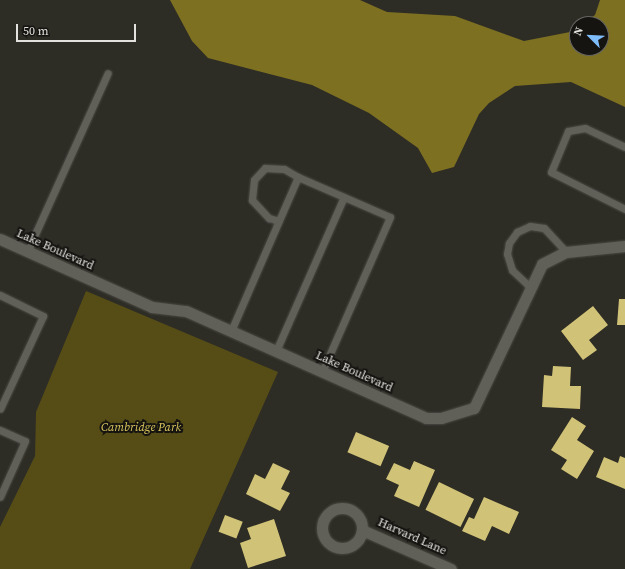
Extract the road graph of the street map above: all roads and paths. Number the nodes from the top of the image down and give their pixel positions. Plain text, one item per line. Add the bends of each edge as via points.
1 (108, 73) dead end
2 (625, 147) edge
3 (298, 177) junction
4 (344, 197) junction
5 (625, 209) edge
6 (279, 221) junction
7 (0, 239) edge
8 (625, 246) edge
9 (27, 252) junction
10 (566, 252) junction
11 (529, 286) junction
12 (0, 296) edge
13 (231, 331) junction
14 (276, 351) junction
15 (322, 372) junction
16 (0, 409) edge
17 (0, 430) edge
18 (0, 497) edge
19 (362, 530) dead end
20 (451, 569) edge

1 - 9 lane
2 - 5 lane via 585,128 568,131 551,172
3 - 4 lane
3 - 6 lane
3 - 6 lane via 284,169 265,168 254,180 252,200 269,218
4 - 14 lane
4 - 15 lane via 390,217
6 - 13 lane
7 - 9 street, Lake Boulevard
8 - 10 street, Lake Boulevard
9 - 13 street, Lake Boulevard via 152,306 186,311
10 - 11 street, Lake Boulevard via 542,264
10 - 11 lane via 544,228 530,226 517,232 509,243 507,254 512,270
11 - 15 street, Lake Boulevard via 474,408 441,418 426,418
12 - 16 lane via 43,316
13 - 14 street, Lake Boulevard
14 - 15 street, Lake Boulevard
17 - 18 lane via 25,441
19 - 20 street, Harvard Lane

